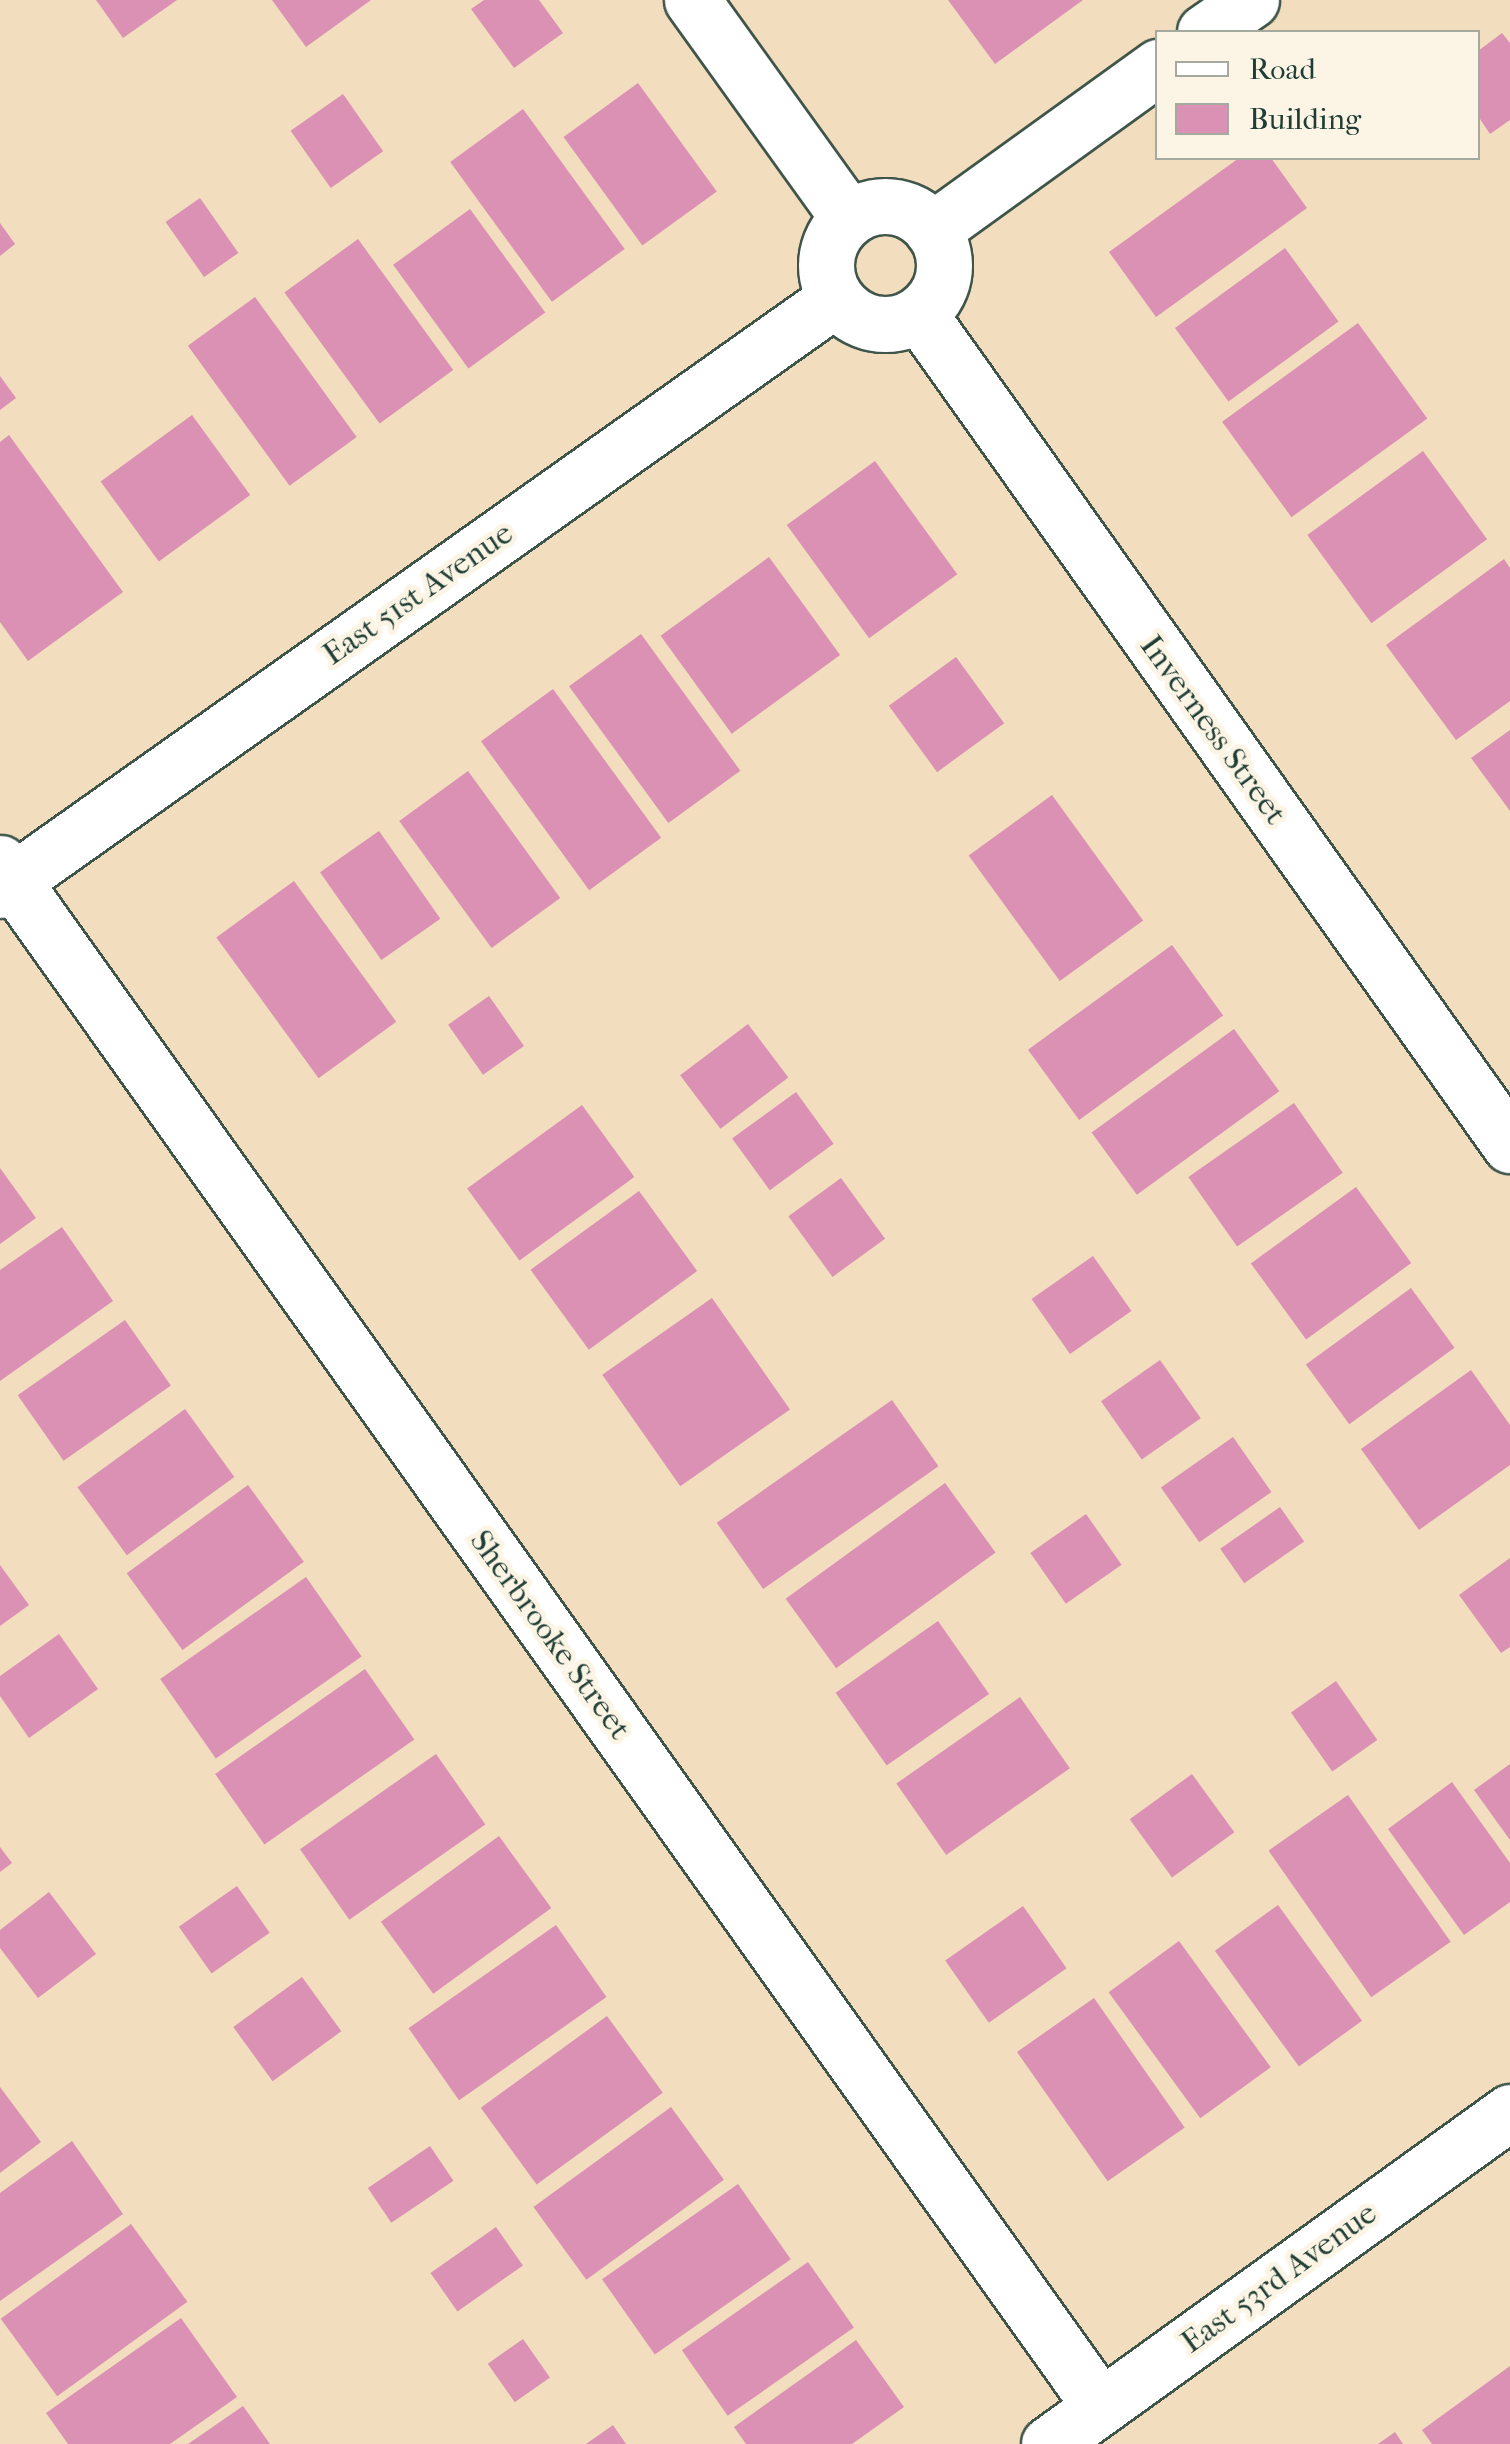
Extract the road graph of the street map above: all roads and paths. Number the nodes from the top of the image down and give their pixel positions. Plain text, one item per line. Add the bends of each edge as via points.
1 (692, 0) edge
2 (1250, 0) edge
3 (1209, 30) edge
4 (1155, 69) edge
5 (848, 217) junction
6 (932, 230) junction
7 (836, 299) junction
8 (919, 314) junction
9 (4, 878) edge
10 (1510, 1145) edge
11 (1510, 2112) edge
12 (1101, 2407) junction
13 (1049, 2444) edge

1 - 5 street
2 - 3 street
4 - 6 street
5 - 6 street via 886,205 905,208
5 - 7 street via 828,247 825,266
6 - 8 street via 942,248 941,284
7 - 8 street via 868,321 886,324
7 - 9 street, East 51st Avenue
8 - 10 street, Inverness Street
9 - 12 street, Sherbrooke Street
11 - 12 street, East 53rd Avenue
12 - 13 street, East 53rd Avenue

